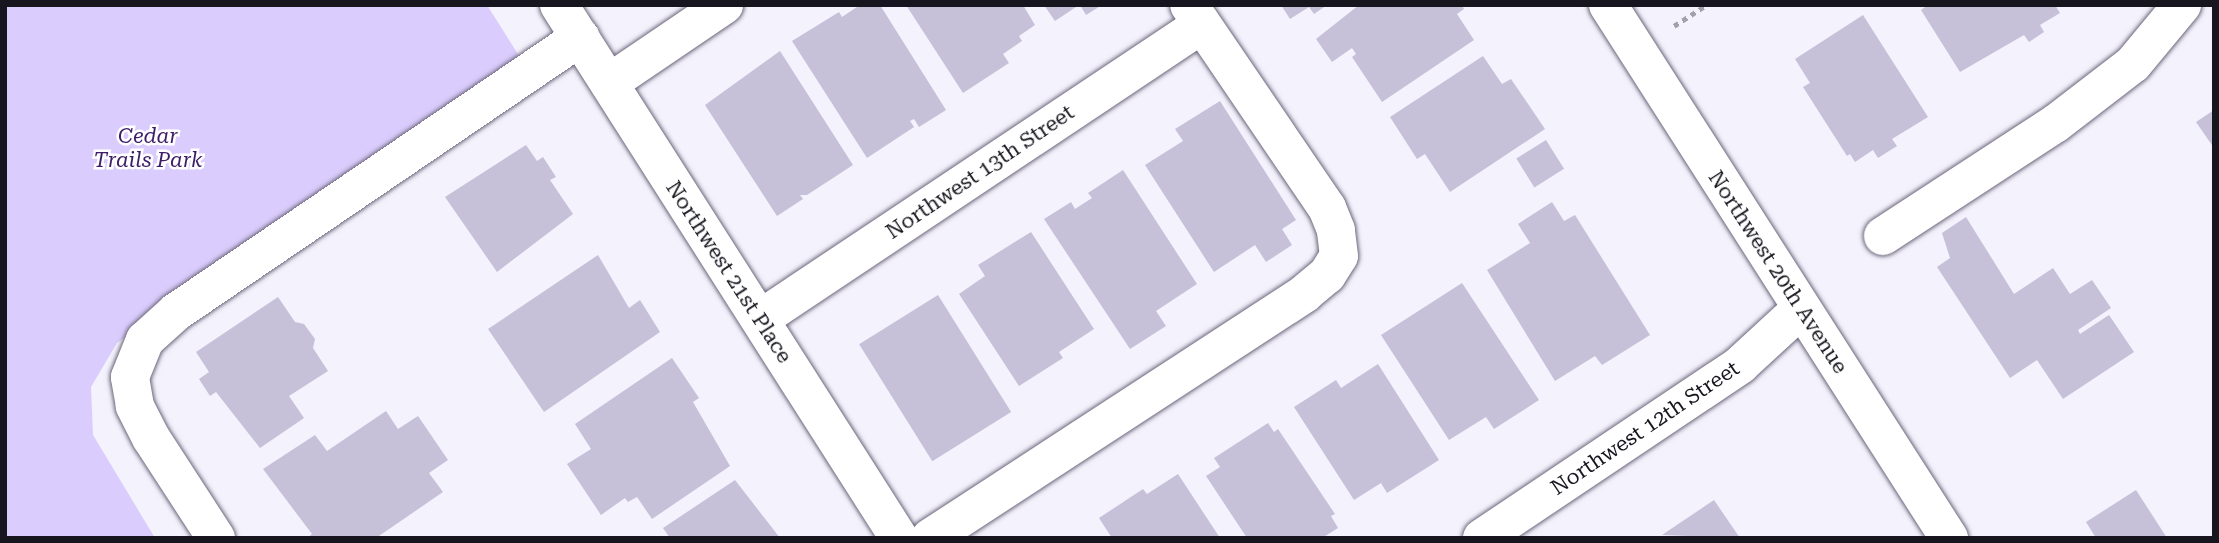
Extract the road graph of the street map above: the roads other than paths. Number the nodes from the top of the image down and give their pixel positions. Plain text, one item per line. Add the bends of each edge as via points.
1 (559, 5) edge
2 (724, 5) edge
3 (1608, 5) edge
4 (2182, 5) edge
5 (1195, 15) edge
6 (580, 37) junction
7 (609, 83) junction
8 (1883, 236) dead end
9 (1801, 309) junction
10 (760, 319) junction
11 (216, 538) edge
12 (899, 538) edge
13 (929, 538) edge
14 (1482, 538) edge
15 (1949, 538) edge

1 - 6 street, Northwest 21st Place
2 - 7 street
3 - 9 street, Northwest 20th Avenue
4 - 8 street via 2133,64 2055,124
5 - 10 street, Northwest 13th Street
5 - 13 street via 1327,208 1339,256 1327,275 1304,294
6 - 7 street, Northwest 21st Place
6 - 11 street via 176,312 145,340 130,377 135,406
7 - 10 street, Northwest 21st Place
9 - 14 street, Northwest 12th Street via 1740,365
9 - 15 street, Northwest 20th Avenue
10 - 12 street, Northwest 21st Place

